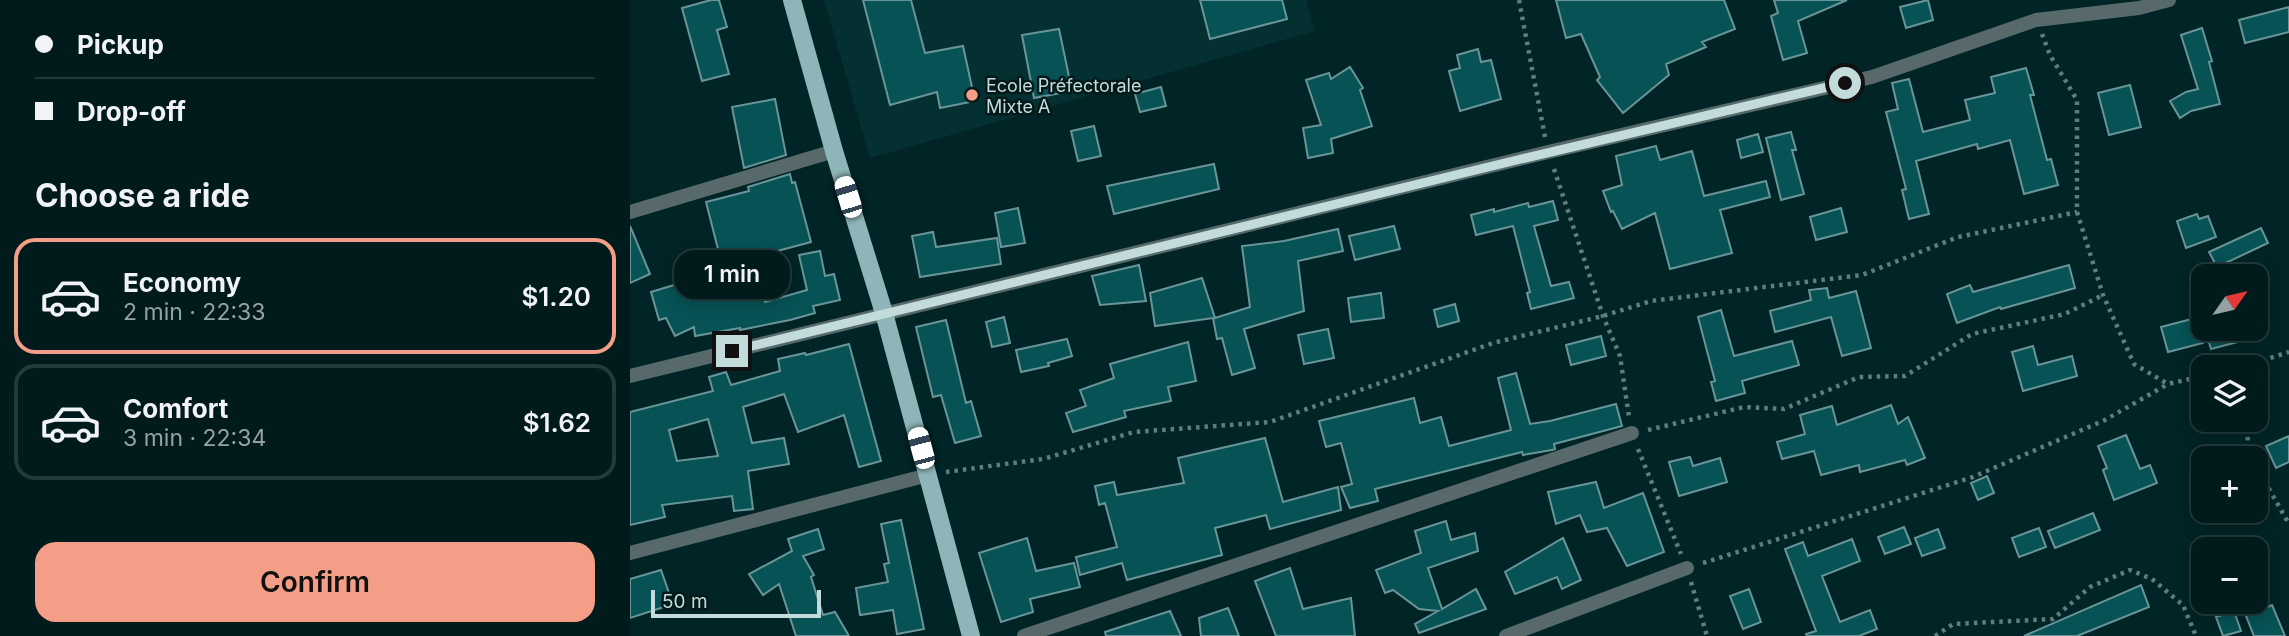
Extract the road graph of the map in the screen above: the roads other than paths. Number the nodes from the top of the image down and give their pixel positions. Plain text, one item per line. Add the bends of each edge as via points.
1 (792, 0) edge
2 (2169, 0) edge
3 (834, 151) junction
4 (630, 212) edge
5 (884, 313) junction
6 (630, 376) edge
7 (1632, 433) road end
8 (928, 475) junction
9 (630, 552) edge
10 (1687, 568) road end
11 (971, 636) edge
12 (1024, 636) edge
13 (1506, 636) edge

1 - 3 main road
2 - 5 street via 2036,20 1872,77
3 - 4 street
3 - 5 main road
5 - 6 street
5 - 8 main road
7 - 12 street
8 - 9 street
8 - 11 main road
10 - 13 street

